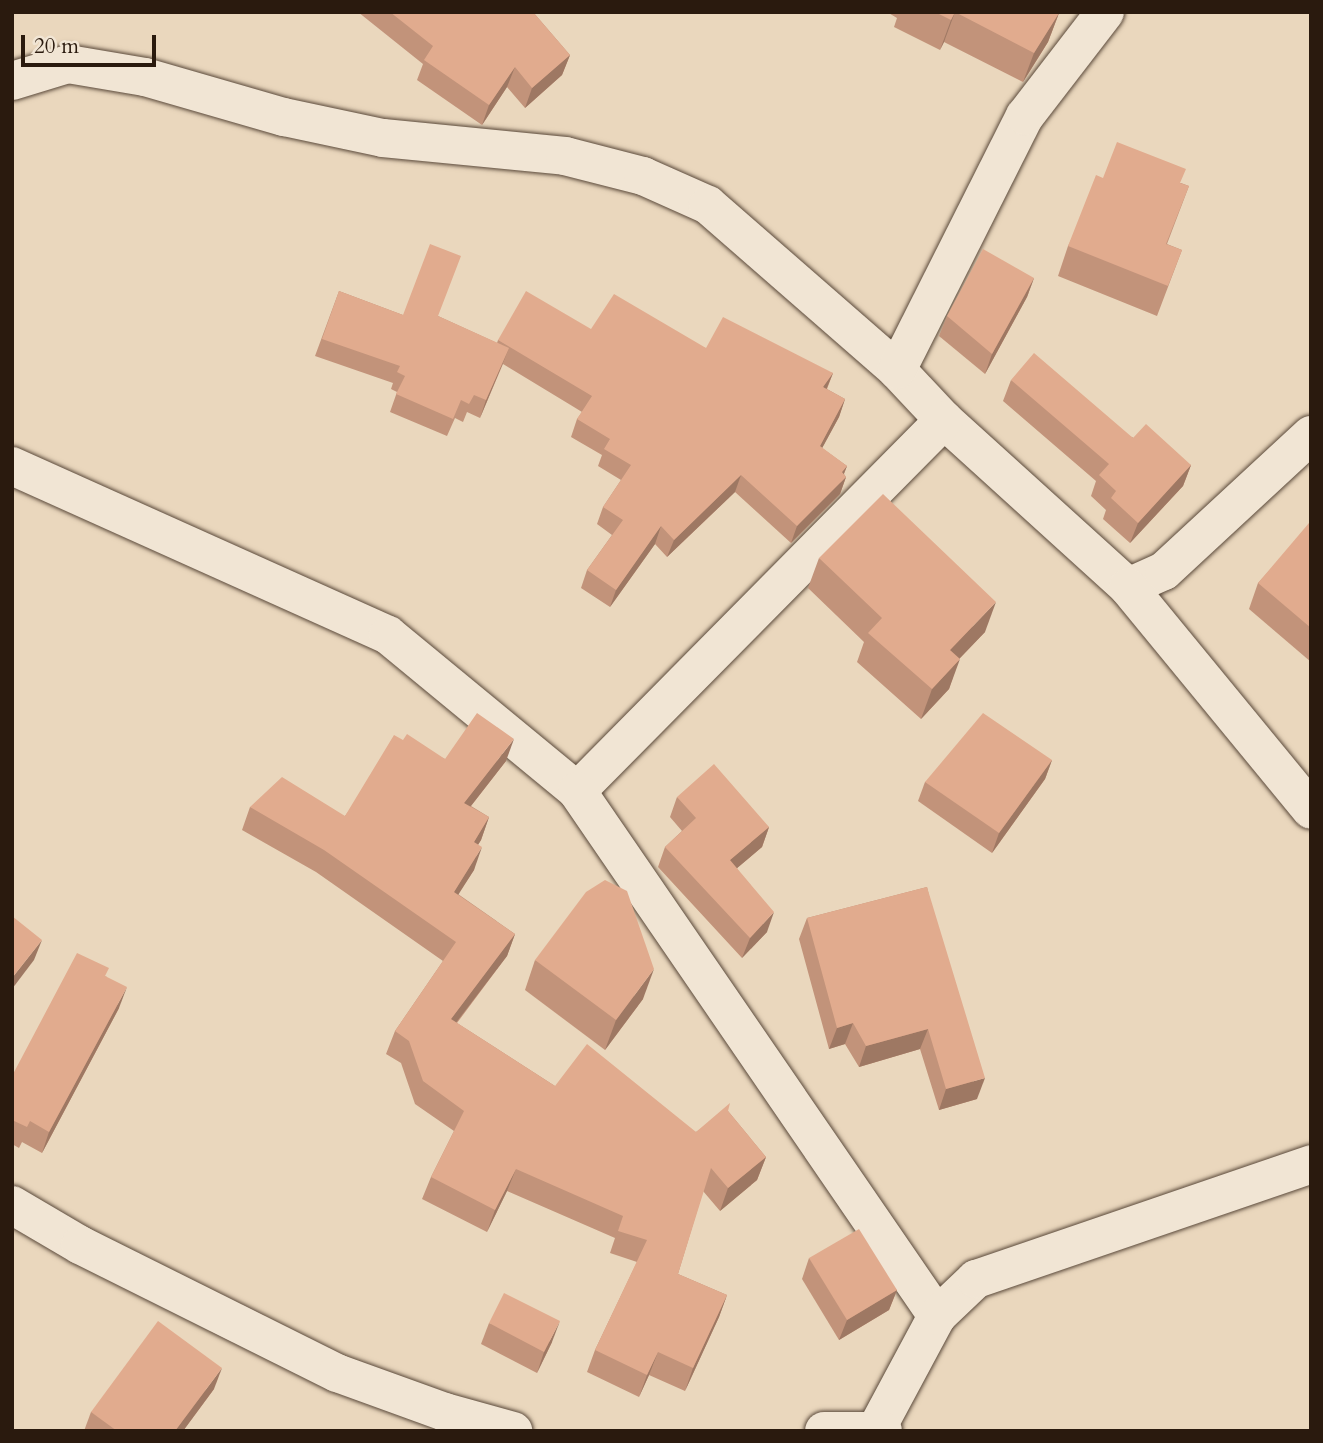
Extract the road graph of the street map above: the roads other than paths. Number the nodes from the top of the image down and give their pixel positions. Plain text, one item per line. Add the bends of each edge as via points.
1 (1105, 12) edge
2 (12, 82) edge
3 (897, 370) junction
4 (944, 420) junction
5 (1311, 435) edge
6 (12, 466) edge
7 (1128, 587) junction
8 (577, 791) junction
9 (1311, 810) edge
10 (1311, 1164) edge
11 (12, 1205) edge
12 (937, 1316) junction
13 (880, 1429) edge
14 (510, 1431) edge
15 (824, 1431) edge

1 - 3 street via 1025,116
2 - 3 street via 68,64 145,77 284,117 383,138 565,156 643,176 708,205
3 - 4 street
4 - 7 street
4 - 8 street
5 - 7 street via 1164,570
6 - 8 street via 388,635
7 - 9 street
8 - 12 street
10 - 12 street via 976,1279
11 - 14 street via 80,1245 337,1373
12 - 13 street
13 - 15 street

